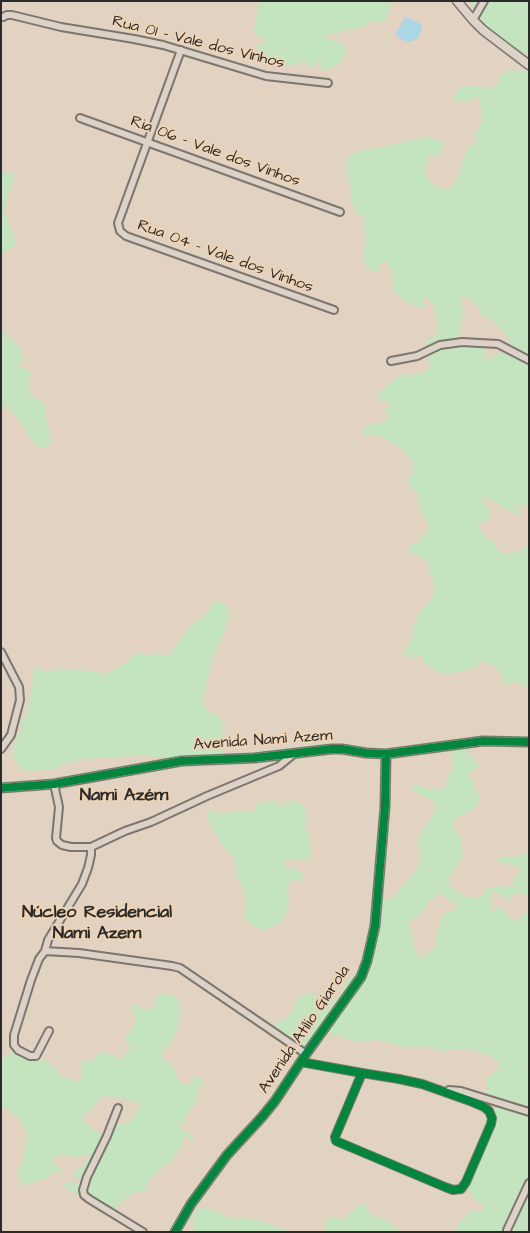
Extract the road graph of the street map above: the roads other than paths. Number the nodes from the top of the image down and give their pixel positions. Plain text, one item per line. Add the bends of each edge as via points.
1 (457, 1) edge
2 (484, 1) edge
3 (2, 18) edge
4 (473, 20) junction
5 (181, 50) junction
6 (529, 65) edge
7 (328, 82) dead end
8 (80, 118) dead end
9 (148, 142) junction
10 (340, 212) dead end
11 (334, 310) dead end
12 (529, 360) edge
13 (391, 361) dead end
14 (1, 652) edge
15 (529, 742) edge
16 (1, 749) edge
17 (295, 753) junction
18 (386, 754) junction
19 (54, 784) junction
20 (1, 788) edge
21 (91, 847) junction
22 (45, 951) junction
23 (49, 1030) dead end
24 (306, 1054) junction
25 (301, 1062) junction
26 (362, 1073) junction
27 (440, 1090) junction
28 (118, 1108) dead end
29 (529, 1112) edge
30 (529, 1183) edge
31 (507, 1230) dead end
32 (143, 1232) edge
33 (175, 1232) edge

1 - 4 street
2 - 4 street
3 - 5 street, Rua 01 - Vale dos Vinhos via 12,15
4 - 6 street
5 - 7 street, Rua 01 - Vale dos Vinhos via 266,76
5 - 9 street, Rua 04 - Vale dos Vinhos
8 - 9 street, Ria 06 - Vale dos Vinhos
9 - 10 street, Ria 06 - Vale dos Vinhos
9 - 11 street, Rua 04 - Vale dos Vinhos via 118,223 122,233
12 - 13 street via 498,344 462,342 440,345 417,356
14 - 16 street via 19,687 20,700 12,735
15 - 18 street, Avenida Nami Azem via 483,741
17 - 18 street, Avenida Nami Azem via 342,749
17 - 19 street, Avenida Nami Azem via 182,761
17 - 21 street via 279,766
18 - 24 street, Avenida Atílio Giarola via 375,926 367,961 361,977
19 - 20 street, Avenida Nami Azem
19 - 21 street via 59,807 57,841 71,847
21 - 22 street via 82,884 48,940
22 - 23 street via 31,980 14,1035 14,1045 30,1056 36,1056
22 - 24 street via 180,968
24 - 25 street, Avenida Atílio Giarola
25 - 26 street
25 - 33 street, Avenida Atílio Giarola via 275,1101 222,1162
26 - 27 street
26 - 27 street via 335,1140 453,1190 461,1189 492,1118 489,1111
27 - 29 street via 461,1091
28 - 32 street via 87,1177 84,1195
30 - 31 street

